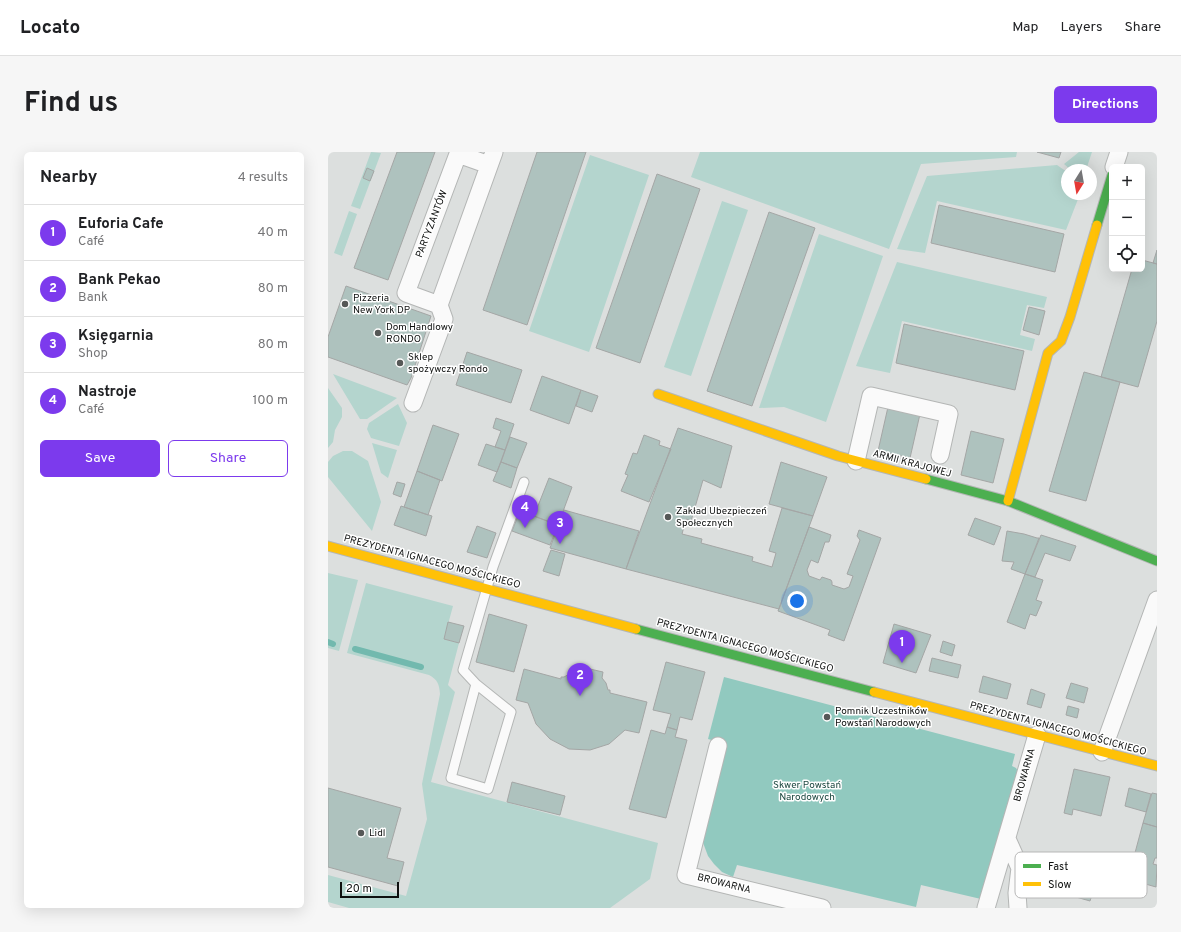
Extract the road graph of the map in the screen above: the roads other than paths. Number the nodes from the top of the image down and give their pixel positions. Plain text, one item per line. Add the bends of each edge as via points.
1 (1119, 152) edge
2 (492, 159) edge
3 (1115, 164) edge
4 (1109, 185) edge
5 (439, 305) junction
6 (658, 394) dead end
7 (413, 403) dead end
8 (940, 455) dead end
9 (856, 461) junction
10 (524, 482) dead end
11 (1008, 501) junction
12 (328, 546) edge
13 (1157, 561) edge
14 (486, 588) junction
15 (1157, 600) edge
16 (476, 684) junction
17 (1037, 735) junction
18 (718, 746) dead end
19 (1102, 752) junction
20 (1157, 766) edge
21 (1007, 839) junction
22 (1015, 857) edge
23 (1017, 898) edge
24 (822, 908) edge
25 (986, 908) edge
26 (1018, 908) edge

1 - 3 street
2 - 5 street, PARTYZANTÓW
2 - 5 street, PARTYZANTÓW via 458,154 406,293
4 - 11 street via 1070,317 1061,341 1048,354
5 - 7 street, PARTYZANTÓW via 444,319
6 - 9 street, ARMII KRAJOWEJ
8 - 9 street via 949,414 871,396
9 - 11 street, ARMII KRAJOWEJ
10 - 14 lane
11 - 13 street, ARMII KRAJOWEJ
12 - 14 street, PREZYDENTA IGNACEGO MOŚCICKIEGO
14 - 16 lane via 463,670
14 - 17 street, PREZYDENTA IGNACEGO MOŚCICKIEGO
15 - 19 street
16 - 16 lane via 451,778 488,789 511,712
17 - 19 street, PREZYDENTA IGNACEGO MOŚCICKIEGO
17 - 21 street, BROWARNA
18 - 24 street, BROWARNA via 686,875
19 - 20 street, PREZYDENTA IGNACEGO MOŚCICKIEGO
21 - 22 street
21 - 25 street, BROWARNA
23 - 26 street

